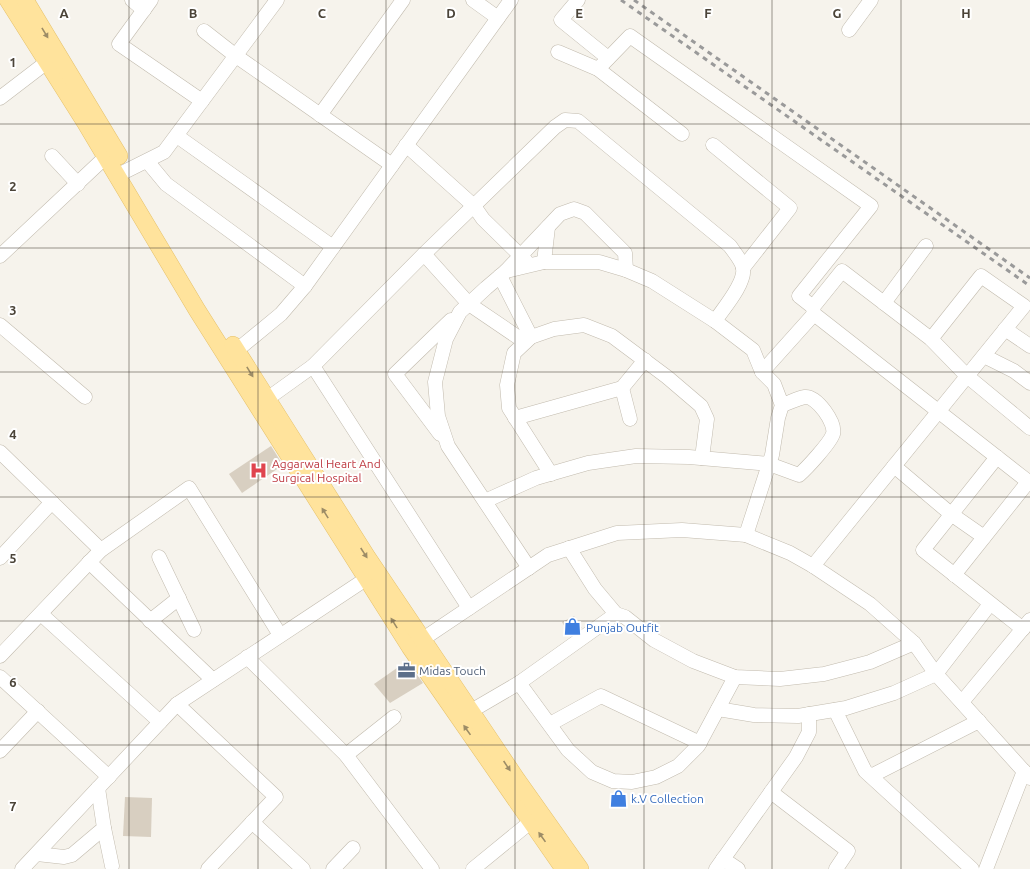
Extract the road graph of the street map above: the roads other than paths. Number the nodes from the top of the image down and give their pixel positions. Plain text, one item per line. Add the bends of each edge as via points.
1 (8, 0) edge
2 (25, 0) edge
3 (132, 0) edge
4 (277, 0) edge
5 (403, 0) edge
6 (473, 0) edge
7 (511, 0) edge
8 (578, 0) edge
9 (872, 0) edge
10 (148, 5) edge
11 (498, 18) junction
12 (850, 30) dead end
13 (204, 31) dead end
14 (558, 52) dead end
15 (236, 56) junction
16 (608, 58) junction
17 (47, 62) junction
18 (598, 69) junction
19 (0, 98) edge
20 (202, 102) junction
21 (320, 115) junction
22 (682, 134) dead end
23 (176, 136) junction
24 (406, 145) junction
25 (713, 145) dead end
26 (110, 153) junction
27 (52, 156) dead end
28 (147, 161) junction
29 (392, 165) junction
30 (122, 173) junction
31 (78, 184) junction
32 (474, 206) junction
33 (548, 227) junction
34 (926, 246) dead end
35 (333, 247) junction
36 (625, 253) junction
37 (424, 254) junction
38 (0, 256) edge
39 (532, 261) junction
40 (599, 262) junction
41 (743, 268) junction
42 (626, 270) junction
43 (503, 274) junction
44 (305, 286) junction
45 (884, 303) junction
46 (465, 308) junction
47 (814, 310) junction
48 (714, 321) junction
49 (0, 325) edge
50 (1005, 329) junction
51 (528, 339) junction
52 (931, 339) junction
53 (1030, 346) edge
54 (236, 351) junction
55 (984, 356) junction
56 (645, 360) junction
57 (313, 366) junction
58 (762, 372) junction
59 (967, 376) junction
60 (1030, 383) edge
61 (622, 388) junction
62 (85, 397) dead end
63 (267, 399) junction
64 (782, 405) junction
65 (939, 412) junction
66 (515, 418) junction
67 (630, 419) dead end
68 (1030, 428) edge
69 (448, 446) junction
70 (0, 452) edge
71 (997, 457) junction
72 (702, 458) junction
73 (769, 464) junction
74 (894, 466) junction
75 (551, 474) junction
76 (1029, 483) edge
77 (485, 501) junction
78 (52, 502) junction
79 (952, 514) junction
80 (746, 535) junction
81 (984, 537) junction
82 (569, 548) junction
83 (101, 550) junction
84 (159, 557) dead end
85 (0, 558) edge
86 (89, 562) junction
87 (813, 566) junction
88 (529, 568) junction
89 (372, 575) junction
90 (954, 575) junction
91 (179, 598) junction
92 (990, 604) junction
93 (468, 608) junction
94 (40, 614) junction
95 (616, 614) junction
96 (150, 620) junction
97 (1026, 624) edge
98 (194, 630) dead end
99 (280, 635) junction
100 (416, 643) junction
101 (914, 643) junction
102 (0, 656) edge
103 (247, 657) junction
104 (936, 674) junction
105 (0, 677) edge
106 (735, 677) junction
107 (213, 680) junction
108 (519, 683) junction
109 (962, 702) junction
110 (178, 704) junction
111 (718, 709) junction
112 (835, 710) junction
113 (38, 711) junction
114 (471, 711) junction
115 (809, 714) junction
116 (394, 716) dead end
117 (979, 721) junction
118 (160, 722) junction
119 (550, 724) junction
120 (700, 743) junction
121 (0, 751) edge
122 (346, 755) junction
123 (1027, 774) edge
124 (871, 776) junction
125 (109, 777) junction
126 (98, 788) junction
127 (771, 792) junction
128 (536, 818) junction
129 (252, 822) junction
130 (104, 828) junction
131 (353, 848) dead end
132 (37, 854) junction
133 (719, 864) edge
134 (112, 866) dead end
135 (22, 869) edge
136 (208, 869) edge
137 (303, 869) edge
138 (333, 869) edge
139 (432, 869) edge
140 (473, 869) edge
141 (564, 869) edge
142 (580, 869) edge
143 (738, 869) edge
144 (836, 869) edge
145 (972, 869) edge
146 (986, 869) edge

1 - 17 main road
2 -> 26 main road
3 - 10 street
4 - 15 street
5 - 21 street
6 - 11 street
7 - 11 street
8 - 16 street via 561,20
9 - 12 street
10 - 20 street via 119,44
11 - 24 street
13 - 15 street
14 - 18 street
15 - 20 street
15 - 21 street
16 - 18 street
16 - 47 street via 630,36 871,206 799,296
17 - 19 street
17 - 26 main road
18 - 22 street
20 - 23 street
21 - 29 street
23 - 28 street via 164,152
23 - 35 street
24 - 29 street
24 - 32 street
25 - 41 street via 790,208
26 - 30 main road
26 - 31 street
27 - 31 street
28 - 30 street
28 - 44 street via 166,184
29 - 35 street
30 - 54 main road
89 -> 30 main road via 197,310
31 - 38 street
32 - 37 street
32 - 39 street via 483,220
32 - 41 street via 555,127 564,120 578,121 730,246
33 - 36 street via 560,214 574,209 585,213
33 - 39 street
33 - 39 street
34 - 45 street
35 - 44 street
36 - 40 street
36 - 42 street
37 - 46 street
37 - 57 street
39 - 40 street
39 - 43 street
40 - 42 street
41 - 48 street via 743,276 733,296
42 - 48 street via 652,281
43 - 46 street
43 - 51 street
44 - 54 street via 281,314
45 - 47 street via 842,271
45 - 52 street
46 - 51 street
46 - 69 street via 446,339 436,382 438,416
46 - 69 street via 395,374
47 - 58 street
47 - 65 street
48 - 58 street via 753,350
49 - 62 street
50 - 52 street via 1024,306 981,276
50 - 53 street
50 - 55 street
51 - 56 street via 554,329 584,325 612,336
51 - 66 street via 514,353 507,385 509,408
52 - 59 street
54 -> 63 main road
55 - 59 street
55 - 60 street via 1014,371
56 - 61 street
56 - 72 street via 702,406 707,419
57 - 63 street
57 - 93 street
58 - 64 street via 774,384
59 - 65 street
59 - 68 street
61 - 66 street
61 - 67 street
63 -> 89 main road
64 - 73 street
64 - 73 street via 806,397 815,400 832,422 833,433 829,441 799,474
65 - 71 street
65 - 74 street
66 - 75 street
69 - 77 street
70 - 78 street
71 - 76 street
71 - 79 street
72 - 73 street
72 - 75 street via 636,456 588,463
73 - 80 street
74 - 79 street
74 - 87 street
75 - 77 street
76 - 81 street
77 - 88 street
78 - 83 street
78 - 85 street
79 - 81 street
79 - 90 street via 922,550
80 - 82 street via 682,530 617,533
80 - 87 street via 790,553
81 - 90 street
82 - 88 street via 548,555
82 - 95 street via 595,589
83 - 86 street
83 - 99 street via 189,488
84 - 91 street
86 - 94 street
86 - 96 street
87 - 101 street via 870,604
88 - 93 street
89 - 99 street
89 - 100 main road
90 - 92 street
91 - 96 street
91 - 98 street
92 - 97 street
92 - 104 street
93 - 100 street
94 - 102 street
94 - 118 street
95 - 106 street via 625,617 654,640 693,661
95 - 108 street
96 - 107 street
97 - 109 street
99 - 103 street
100 - 114 main road
128 -> 100 main road
101 - 104 street
101 - 106 street via 870,662 824,674 780,679
103 - 107 street
103 - 122 street
104 - 109 street
104 - 112 street via 894,694
105 - 113 street
106 - 111 street
107 - 110 street
108 - 114 street
108 - 119 street
109 - 117 street
110 - 118 street
110 - 129 street via 276,797
111 - 115 street via 754,715
111 - 120 street
112 - 115 street
112 - 124 street via 865,771
113 - 121 street
113 - 125 street
114 -> 128 main road
115 - 127 street via 809,732 796,757
116 - 122 street
117 - 123 street
117 - 124 street
118 - 125 street
119 - 120 street via 602,696
119 - 120 street via 568,750 592,772 613,781 632,782 656,777 678,766
122 - 139 street
123 - 146 street
124 - 145 street
125 - 126 street
126 - 130 street
126 - 132 street
127 - 133 street
127 - 144 street via 848,851
128 - 140 street
141 -> 128 main road
128 - 142 main road
129 - 136 street
129 - 137 street
130 - 132 street via 72,855 64,858
130 - 134 street
131 - 138 street
132 - 135 street
133 - 143 street

